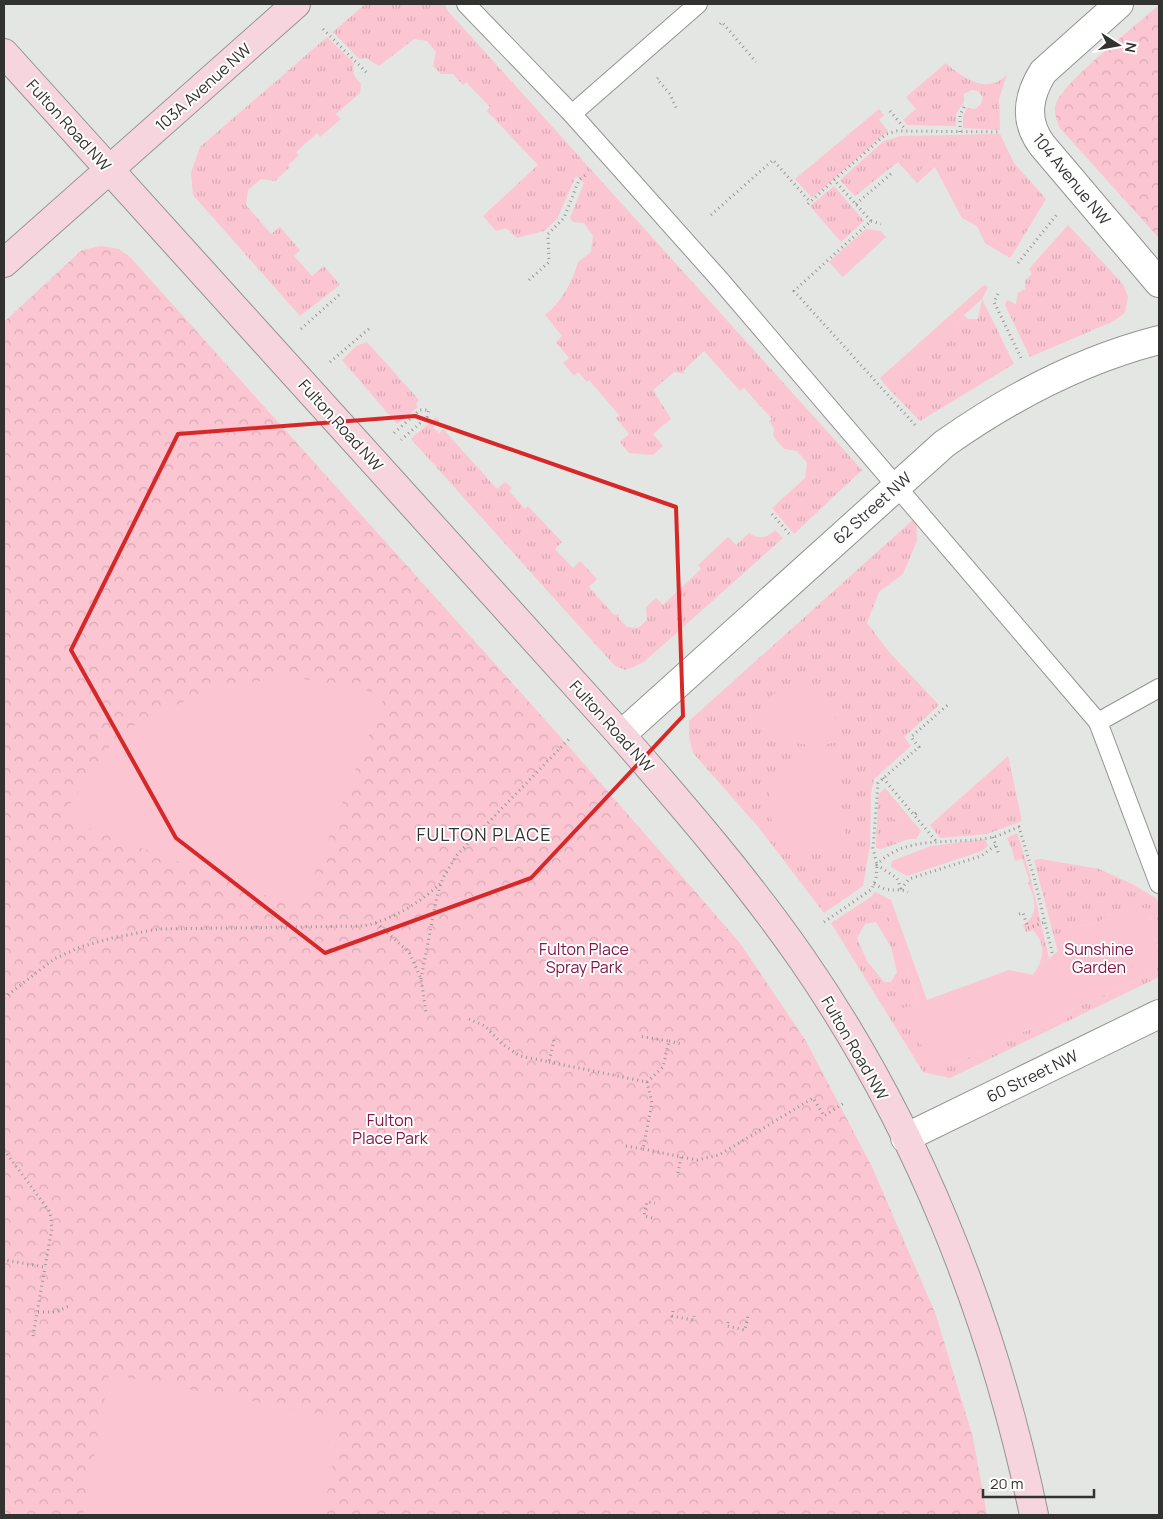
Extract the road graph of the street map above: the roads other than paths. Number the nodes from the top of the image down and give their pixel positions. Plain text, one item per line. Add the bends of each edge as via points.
1 (296, 4) edge
2 (466, 4) edge
3 (698, 4) edge
4 (1119, 4) edge
5 (4, 53) edge
6 (572, 114) junction
7 (109, 169) junction
8 (4, 263) edge
9 (1159, 283) edge
10 (1159, 340) edge
11 (896, 486) junction
12 (1159, 688) edge
13 (1098, 722) junction
14 (621, 735) junction
15 (1159, 884) edge
16 (1159, 1014) edge
17 (905, 1138) junction
18 (1034, 1515) edge

1 - 7 street, 103A Avenue NW
2 - 6 lane
3 - 6 lane
4 - 9 street, 104 Avenue NW via 1044,72 1035,85 1029,119 1033,134
5 - 7 street, Fulton Road NW
6 - 11 lane via 720,280
7 - 8 street, 103A Avenue NW
7 - 14 street, Fulton Road NW
10 - 11 street, 62 Street NW via 1069,372 1022,394 944,444
11 - 13 lane
11 - 14 street, 62 Street NW
12 - 13 lane
13 - 15 lane
14 - 17 street, Fulton Road NW via 710,838 802,960 846,1029
16 - 17 street, 60 Street NW
17 - 18 street, Fulton Road NW via 940,1211 991,1348

